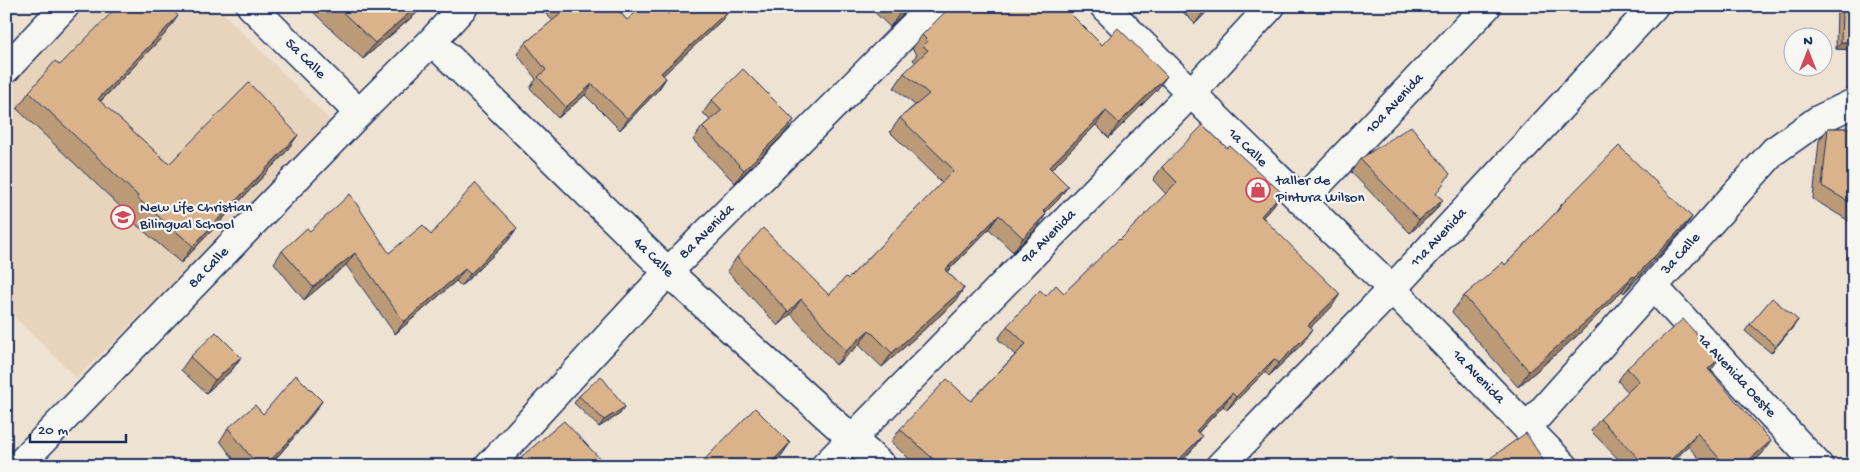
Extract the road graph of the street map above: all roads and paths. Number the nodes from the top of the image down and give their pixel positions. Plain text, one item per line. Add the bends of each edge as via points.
1 (65, 6) edge
2 (251, 6) edge
3 (464, 6) edge
4 (933, 6) edge
5 (1104, 6) edge
6 (1271, 6) edge
7 (1487, 6) edge
8 (1654, 6) edge
9 (432, 41) junction
10 (6, 69) edge
11 (1191, 94) junction
12 (1854, 104) edge
13 (359, 113) junction
14 (1302, 201) junction
15 (668, 272) junction
16 (1653, 286) junction
17 (1392, 289) junction
18 (1527, 428) junction
19 (852, 438) junction
20 (18, 466) edge
21 (489, 466) edge
22 (825, 466) edge
23 (882, 466) edge
24 (1220, 466) edge
25 (1564, 466) edge
26 (1819, 466) edge

1 - 10 street
2 - 13 street, 5a Calle
3 - 9 street, 8a Calle
4 - 15 street, 8a Avenida
5 - 11 street, 1a Calle
6 - 11 street, 9a Avenida
7 - 14 street, 10a Avenida
8 - 17 street, 11a Avenida
9 - 13 street, 8a Calle
9 - 15 street, 4a Calle
11 - 14 street, 1a Calle
11 - 19 street, 9a Avenida
12 - 16 street, 3a Calle via 1818,120 1774,151
13 - 20 street, 8a Calle
14 - 17 street, 1a Calle
15 - 19 street, 4a Calle
15 - 21 street, 8a Avenida
16 - 18 street, 3a Calle
16 - 26 street, 1a Avenida Oeste
17 - 18 street, 1a Avenida
17 - 24 street, 11a Avenida
18 - 25 street, 1a Avenida
19 - 22 street, 9a Avenida
19 - 23 street, 4a Calle

